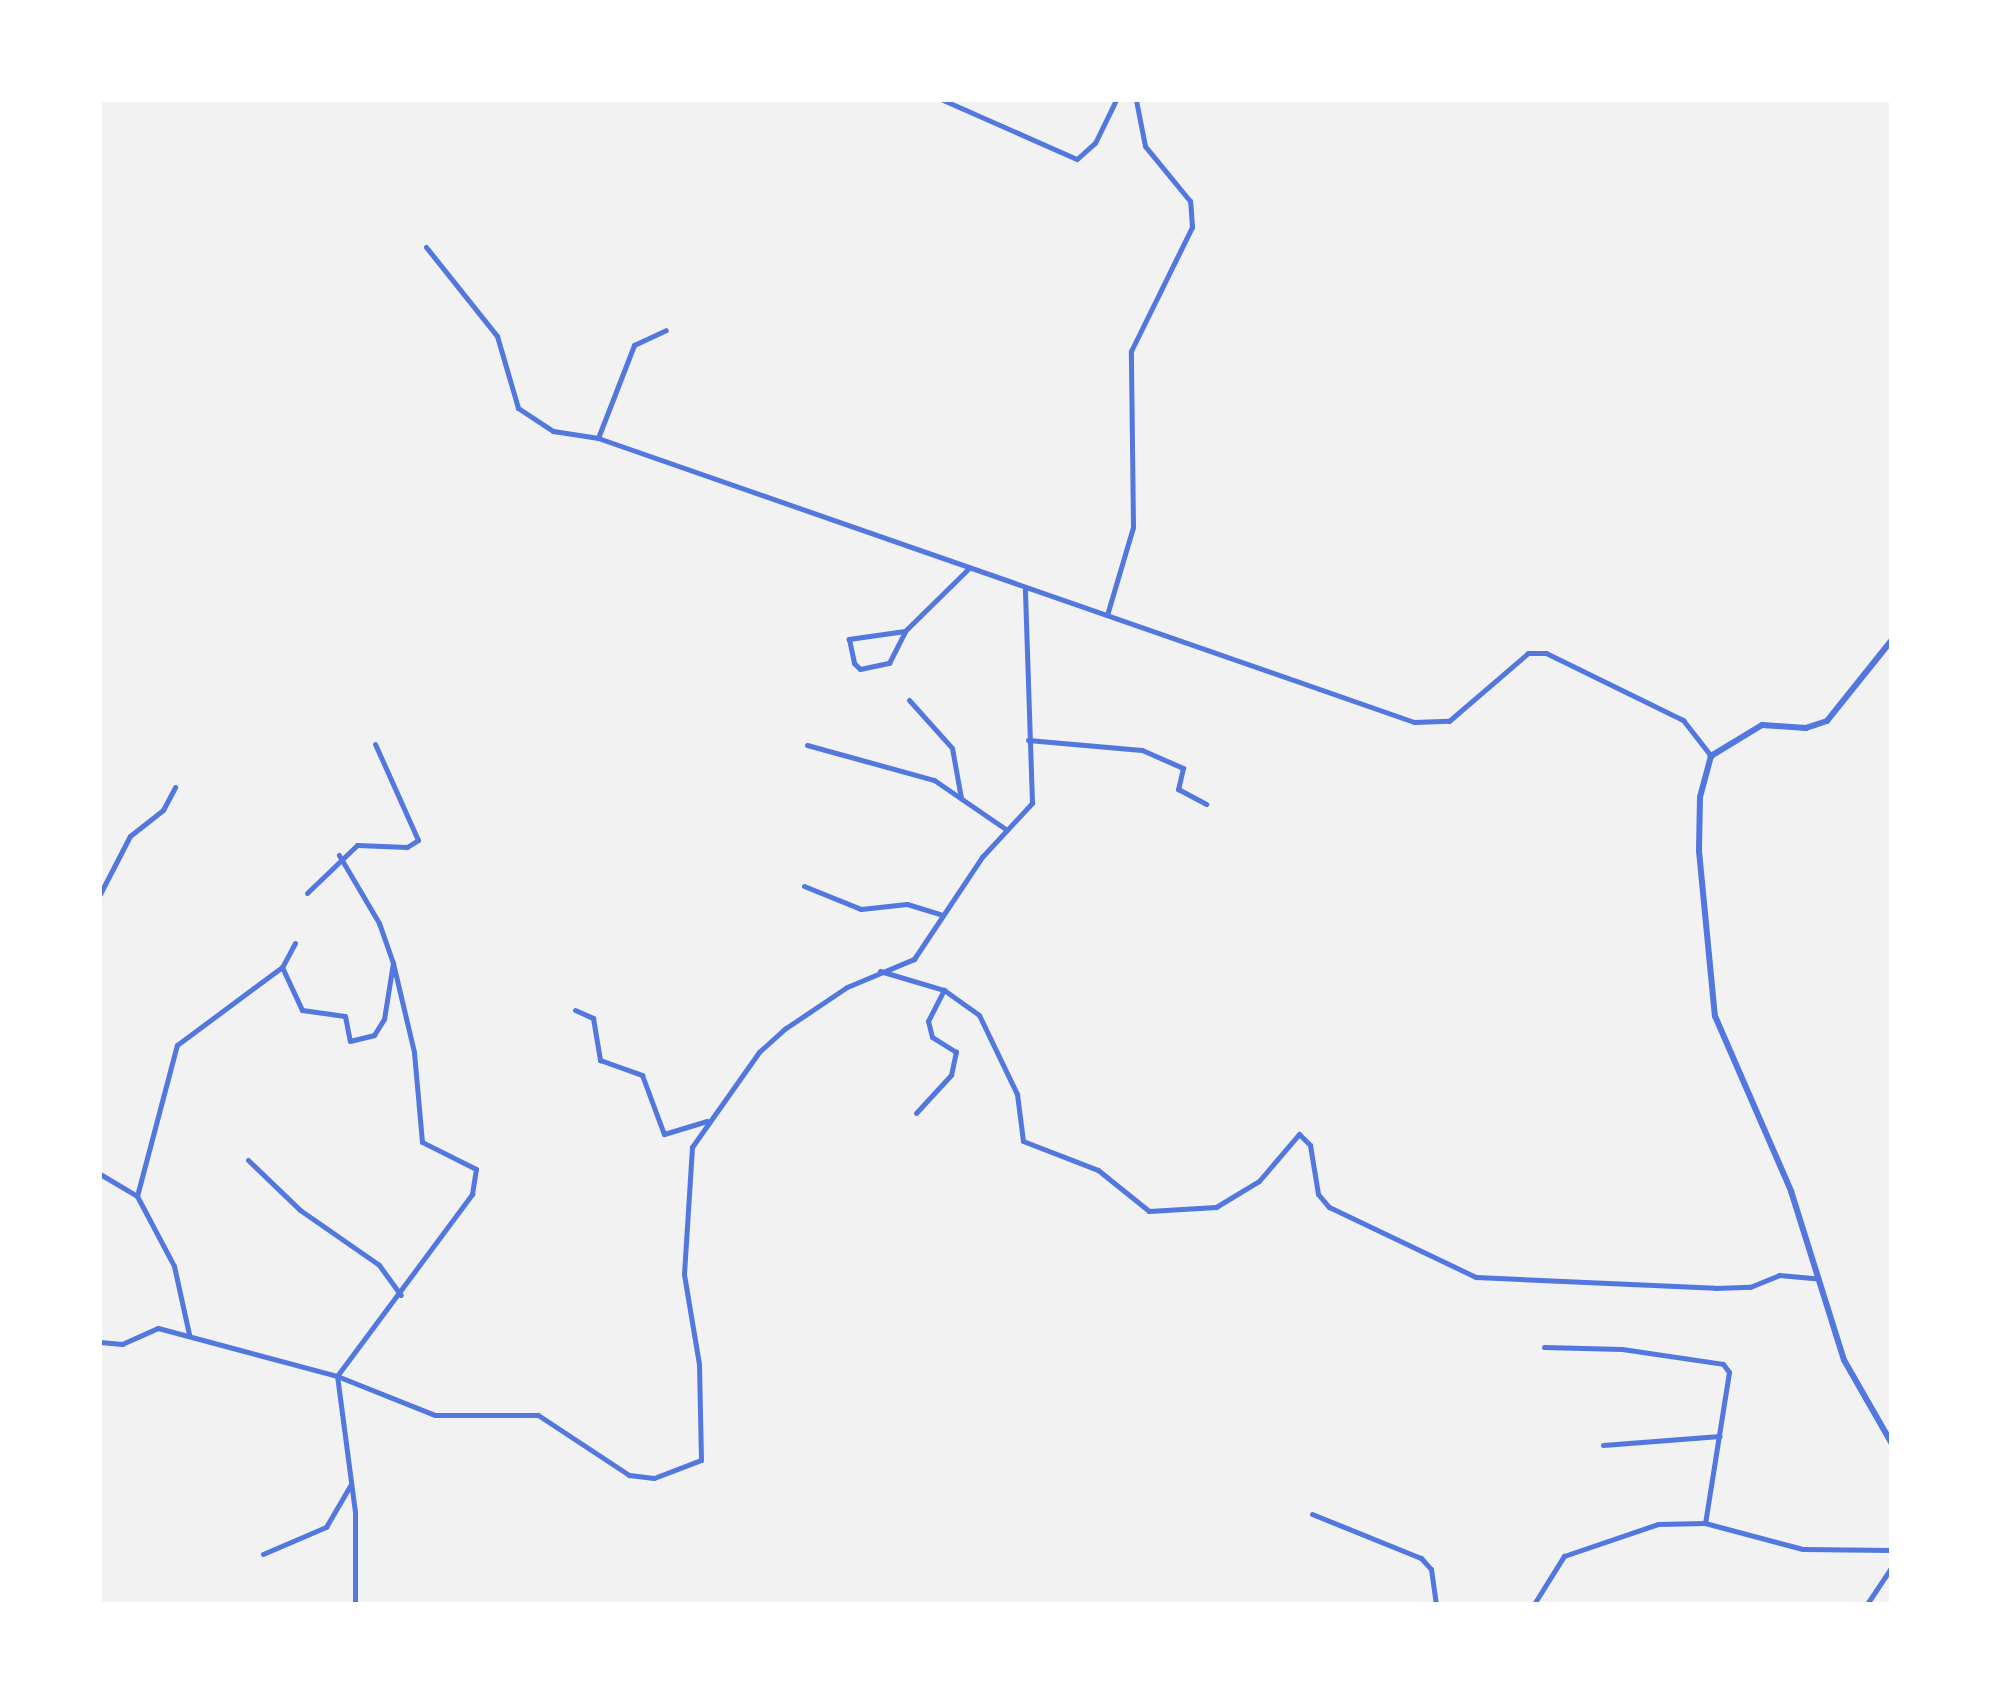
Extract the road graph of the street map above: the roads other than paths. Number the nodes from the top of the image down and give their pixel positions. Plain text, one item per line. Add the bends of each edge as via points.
1 (943, 100) edge
2 (1116, 100) edge
3 (1136, 100) edge
4 (426, 247) dead end
5 (666, 330) dead end
6 (598, 438) junction
7 (968, 569) junction
8 (1025, 587) junction
9 (1107, 615) junction
10 (905, 631) junction
11 (1890, 643) edge
12 (909, 700) dead end
13 (1028, 740) junction
14 (375, 744) dead end
15 (807, 745) dead end
16 (1711, 756) junction
17 (175, 787) dead end
18 (961, 799) junction
19 (1206, 804) dead end
20 (1007, 830) junction
21 (339, 855) junction
22 (804, 886) dead end
23 (307, 893) dead end
24 (100, 894) edge
25 (942, 915) junction
26 (295, 943) dead end
27 (393, 963) junction
28 (282, 967) junction
29 (880, 971) junction
30 (944, 990) junction
31 (575, 1010) dead end
32 (916, 1113) dead end
33 (707, 1121) junction
34 (248, 1160) dead end
35 (100, 1174) edge
36 (137, 1196) junction
37 (1815, 1278) junction
38 (401, 1295) junction
39 (189, 1334) junction
40 (100, 1342) edge
41 (1544, 1347) dead end
42 (337, 1376) junction
43 (1720, 1436) junction
44 (1891, 1442) edge
45 (1603, 1445) dead end
46 (350, 1485) junction
47 (1312, 1514) dead end
48 (1705, 1523) junction
49 (1891, 1550) edge
50 (263, 1554) dead end
51 (1891, 1568) edge
52 (355, 1604) edge
53 (1436, 1604) edge
54 (1534, 1604) edge
55 (1867, 1604) edge

1 - 2 street via 1077,159 1095,143
3 - 9 street via 1145,146 1190,201 1192,227 1131,351 1133,527
4 - 6 street via 497,336 518,408 553,431
5 - 6 street via 634,345
6 - 7 street
7 - 8 street
7 - 10 street
8 - 9 street
8 - 13 street
9 - 16 street via 1433,726 1460,715 1528,653 1546,653 1683,720
10 - 10 street via 849,639 854,663 860,669 889,663
11 - 16 street via 1827,721 1806,728 1762,725
12 - 18 street via 952,748
13 - 19 street via 1142,750 1183,768 1178,789
13 - 20 street via 1032,803
14 - 21 street via 418,840 407,847 357,845
15 - 18 street via 934,780
16 - 37 street via 1700,797 1699,851 1715,1016 1760,1110
17 - 24 street via 163,810 130,836
18 - 20 street
20 - 25 street
21 - 23 street
21 - 27 street via 379,923
22 - 25 street via 861,909 907,904
25 - 29 street via 914,959
26 - 28 street
27 - 28 street via 384,1019 359,1043 350,1041 345,1016 302,1010
27 - 38 street via 414,1052 422,1142 476,1169 472,1194
28 - 36 street via 177,1045
29 - 30 street
29 - 33 street via 786,1028
30 - 32 street via 928,1021 932,1037 956,1052 951,1075
30 - 37 street via 979,1015 1002,1054 1023,1141 1098,1170 1149,1211 1216,1207 1259,1181 1299,1134 1310,1145 1318,1194 1329,1207 1476,1277 1715,1288 1750,1287 1779,1275
31 - 33 street via 593,1018 600,1060 642,1075 664,1134
33 - 42 street via 692,1147 684,1274 699,1364 701,1460 654,1478 629,1475 538,1415 435,1415
34 - 38 street via 300,1210 379,1265
35 - 36 street
36 - 39 street via 174,1266
37 - 44 street via 1844,1360
38 - 42 street
39 - 40 street via 158,1328 122,1344
39 - 42 street
41 - 43 street via 1712,1359 1729,1372
42 - 46 street
43 - 45 street
43 - 48 street
46 - 50 street via 326,1527
46 - 52 street
47 - 53 street via 1421,1558 1431,1569
48 - 49 street via 1803,1549
48 - 54 street via 1658,1524 1564,1556
51 - 55 street

